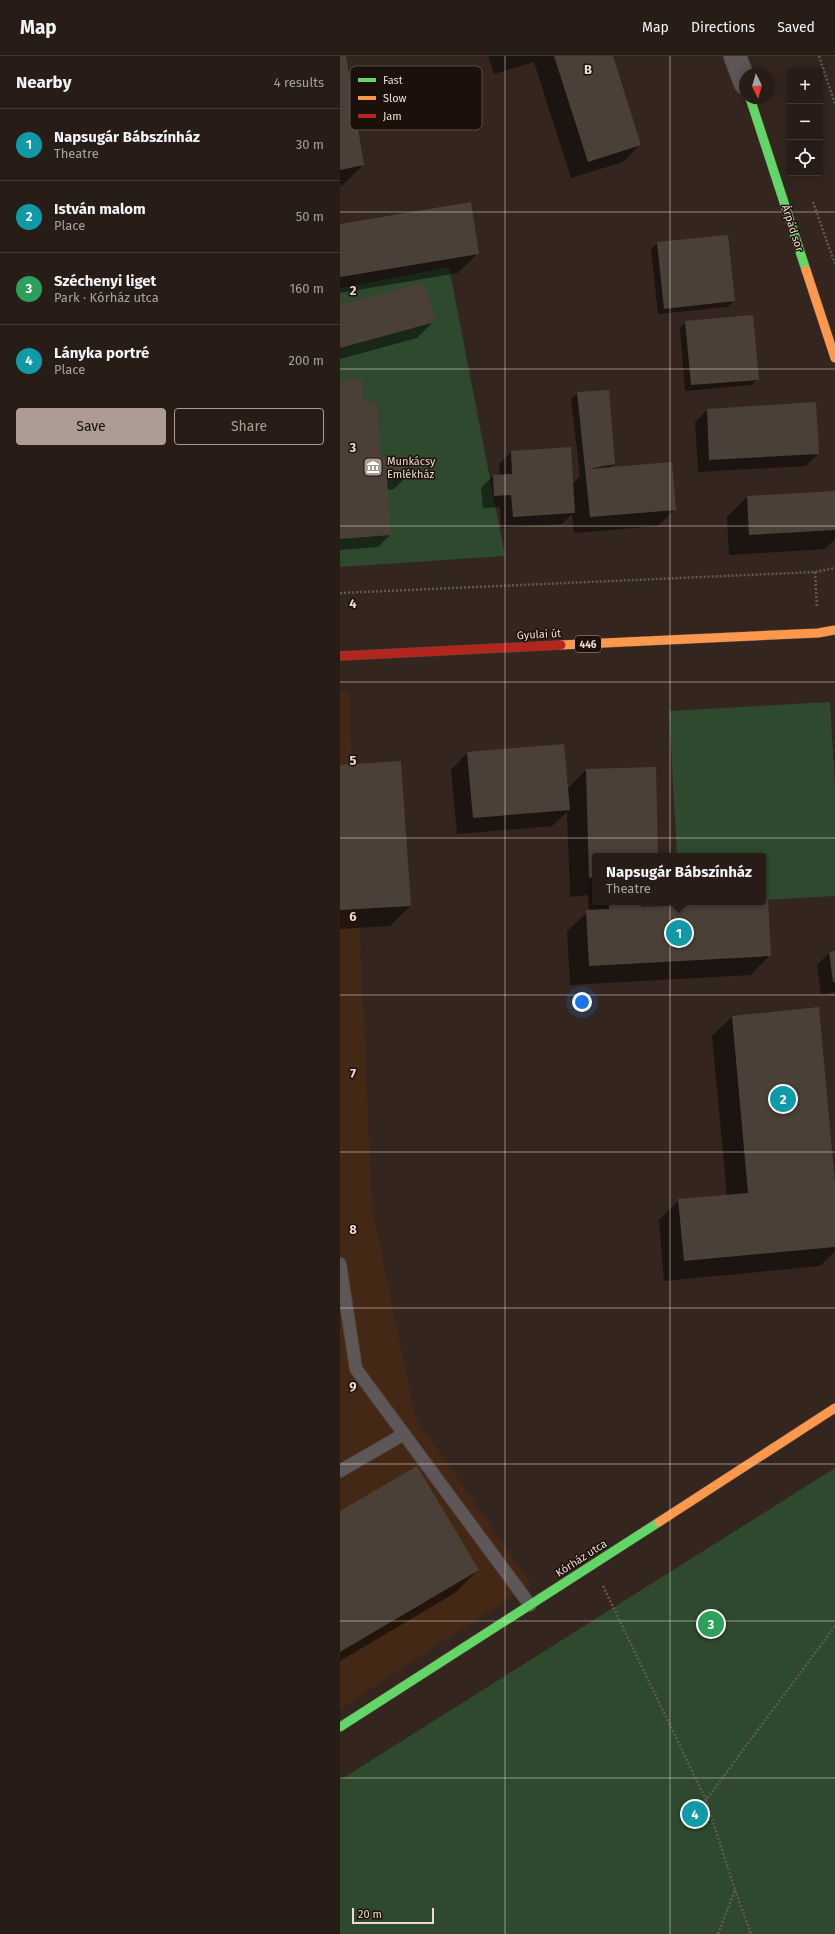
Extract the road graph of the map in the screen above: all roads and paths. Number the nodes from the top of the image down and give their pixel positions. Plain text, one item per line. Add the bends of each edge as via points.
1 (735, 56) edge
2 (819, 56) edge
3 (739, 68) edge
4 (752, 104) edge
5 (835, 104) edge
6 (812, 201) dead end
7 (835, 264) edge
8 (835, 358) edge
9 (835, 568) edge
10 (340, 593) edge
11 (835, 630) edge
12 (340, 656) edge
13 (340, 1264) edge
14 (835, 1408) edge
15 (404, 1434) junction
16 (340, 1471) edge
17 (592, 1564) junction
18 (530, 1605) junction
19 (835, 1626) edge
20 (340, 1727) edge
21 (706, 1800) junction
22 (735, 1890) junction
23 (718, 1934) edge
24 (751, 1934) edge

1 - 3 street
2 - 5 path
4 - 8 street, Árpád sor
6 - 7 path
9 - 10 path via 815,572
11 - 12 street, Gyulai út / 446 via 818,633
13 - 15 lane via 356,1369
14 - 17 street, Kórház utca
15 - 16 lane
15 - 18 lane
17 - 18 street, Kórház utca
17 - 21 path
18 - 20 street, Kórház utca
19 - 21 path
21 - 22 path
22 - 23 path
22 - 24 path

